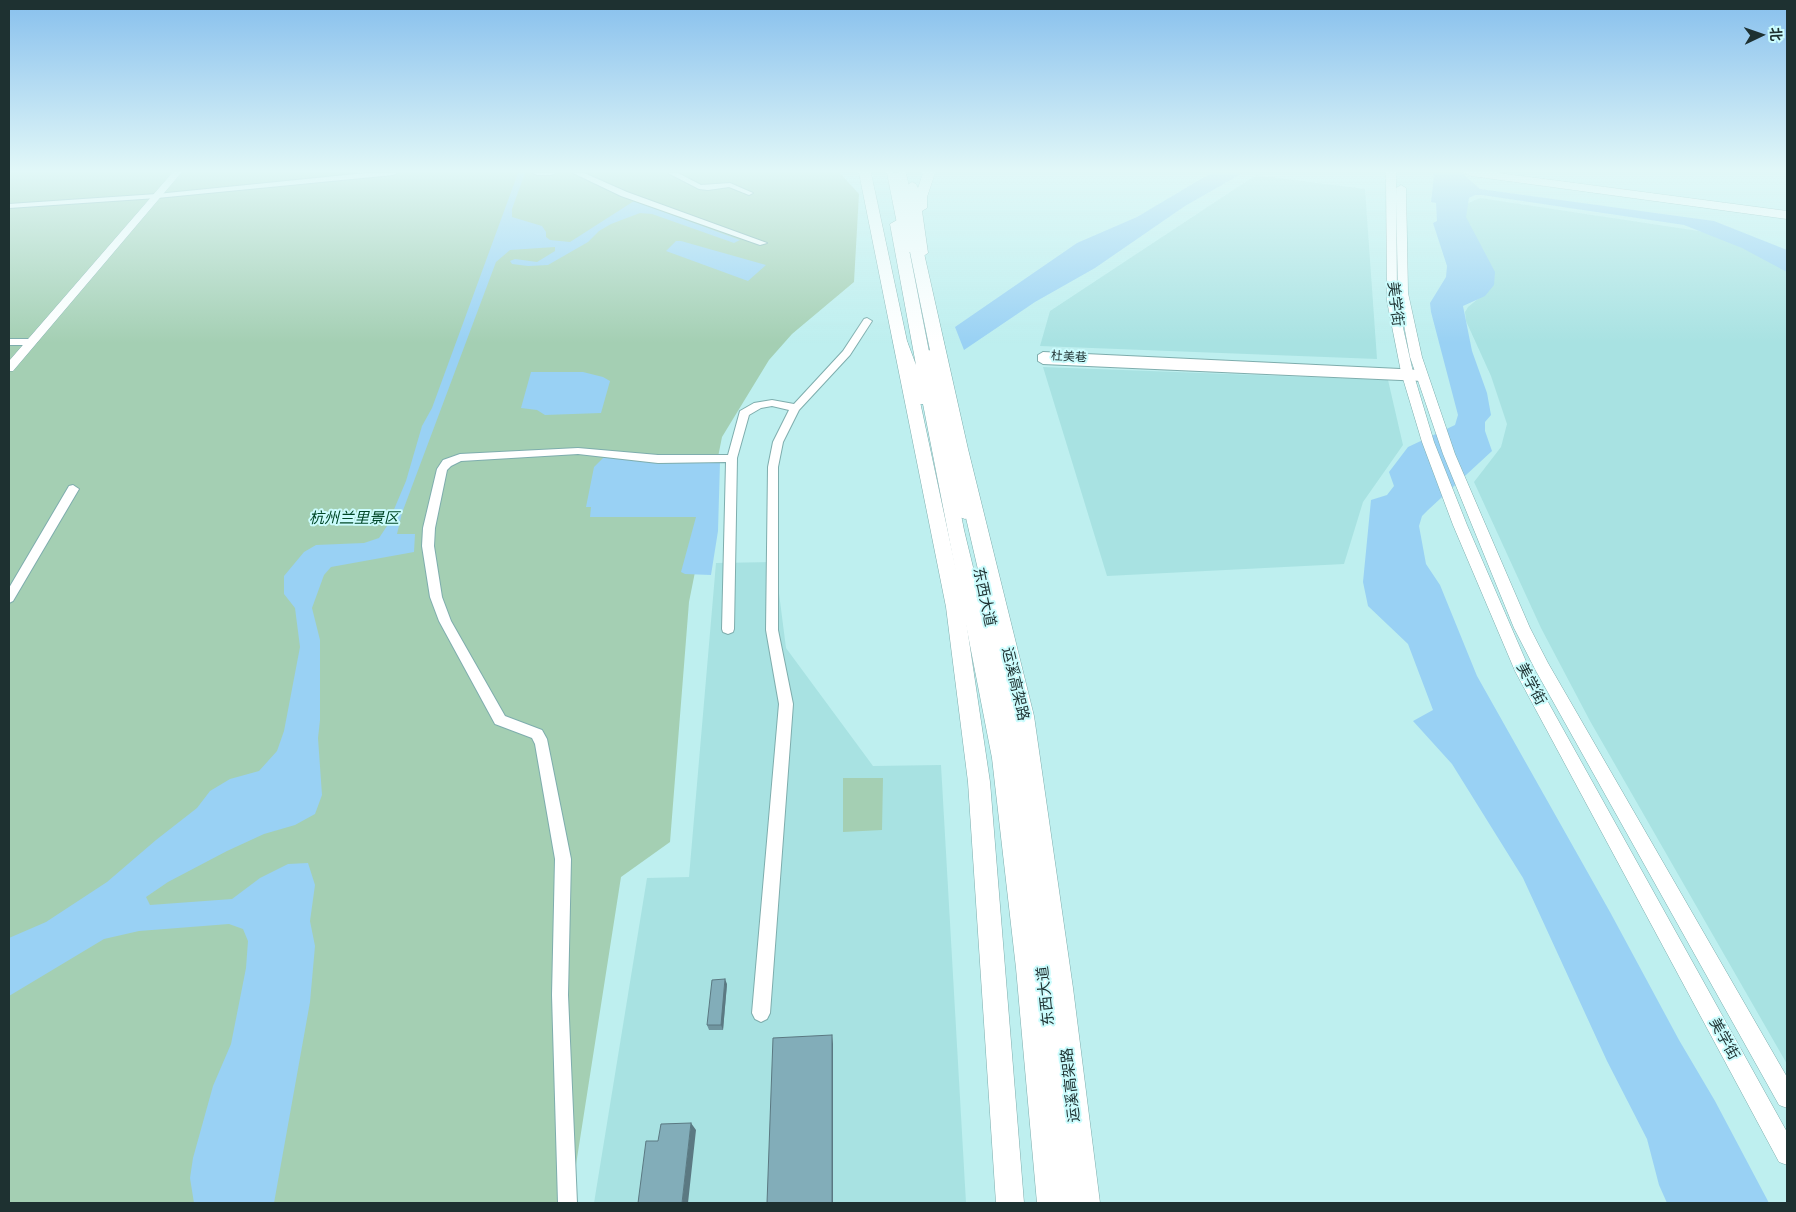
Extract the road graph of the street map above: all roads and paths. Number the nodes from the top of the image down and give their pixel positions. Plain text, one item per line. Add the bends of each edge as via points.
1 (128, 230) edge
2 (725, 230) edge
3 (877, 230) edge
4 (882, 230) edge
5 (898, 230) edge
6 (904, 230) edge
7 (916, 230) edge
8 (917, 230) edge
9 (921, 230) edge
10 (1391, 230) edge
11 (1401, 230) edge
12 (763, 243) dead end
13 (921, 245) junction
14 (867, 321) dead end
15 (940, 340) joint
16 (9, 342) edge
17 (32, 342) junction
18 (902, 344) joint
19 (9, 368) edge
20 (1415, 375) junction
21 (795, 409) junction
22 (732, 458) junction
23 (73, 489) dead end
24 (977, 527) junction
25 (956, 530) junction
26 (9, 598) edge
27 (728, 629) dead end
28 (761, 1013) dead end
29 (1787, 1097) edge
30 (1787, 1154) edge
31 (567, 1203) edge
32 (1010, 1203) edge
33 (1052, 1203) edge
34 (1067, 1203) edge
35 (1085, 1203) edge

1 - 17 street
2 - 12 street
3 - 32 main road via 955,607 979,782
4 - 18 main road
5 - 25 highway, 运溪高架路
6 - 34 main road, 东西大道 via 1015,748 1041,944
7 - 24 highway, 运溪高架路
8 - 13 main road
9 - 13 main road
10 - 20 street, 美学街 via 1392,301
11 - 20 street, 美学街 via 1403,293
13 - 15 main road
14 - 21 street via 847,353
15 - 24 highway
16 - 17 street
17 - 19 street
18 - 25 highway
20 - 20 street, 杜美巷 via 1043,361 1042,355
20 - 29 street, 美学街 via 1526,636
20 - 30 street, 美学街 via 1432,451 1521,668
21 - 22 street via 772,403 758,404 744,413
21 - 28 street via 778,442 773,467 772,630 786,704
22 - 27 street
22 - 31 street via 658,459 578,451 460,458 447,462 442,469 428,528 436,597 445,621 500,720 537,734 542,743 562,859 560,996
23 - 26 street
24 - 35 highway, 运溪高架路 via 1023,716
25 - 33 highway, 运溪高架路 via 1003,758 1029,968

